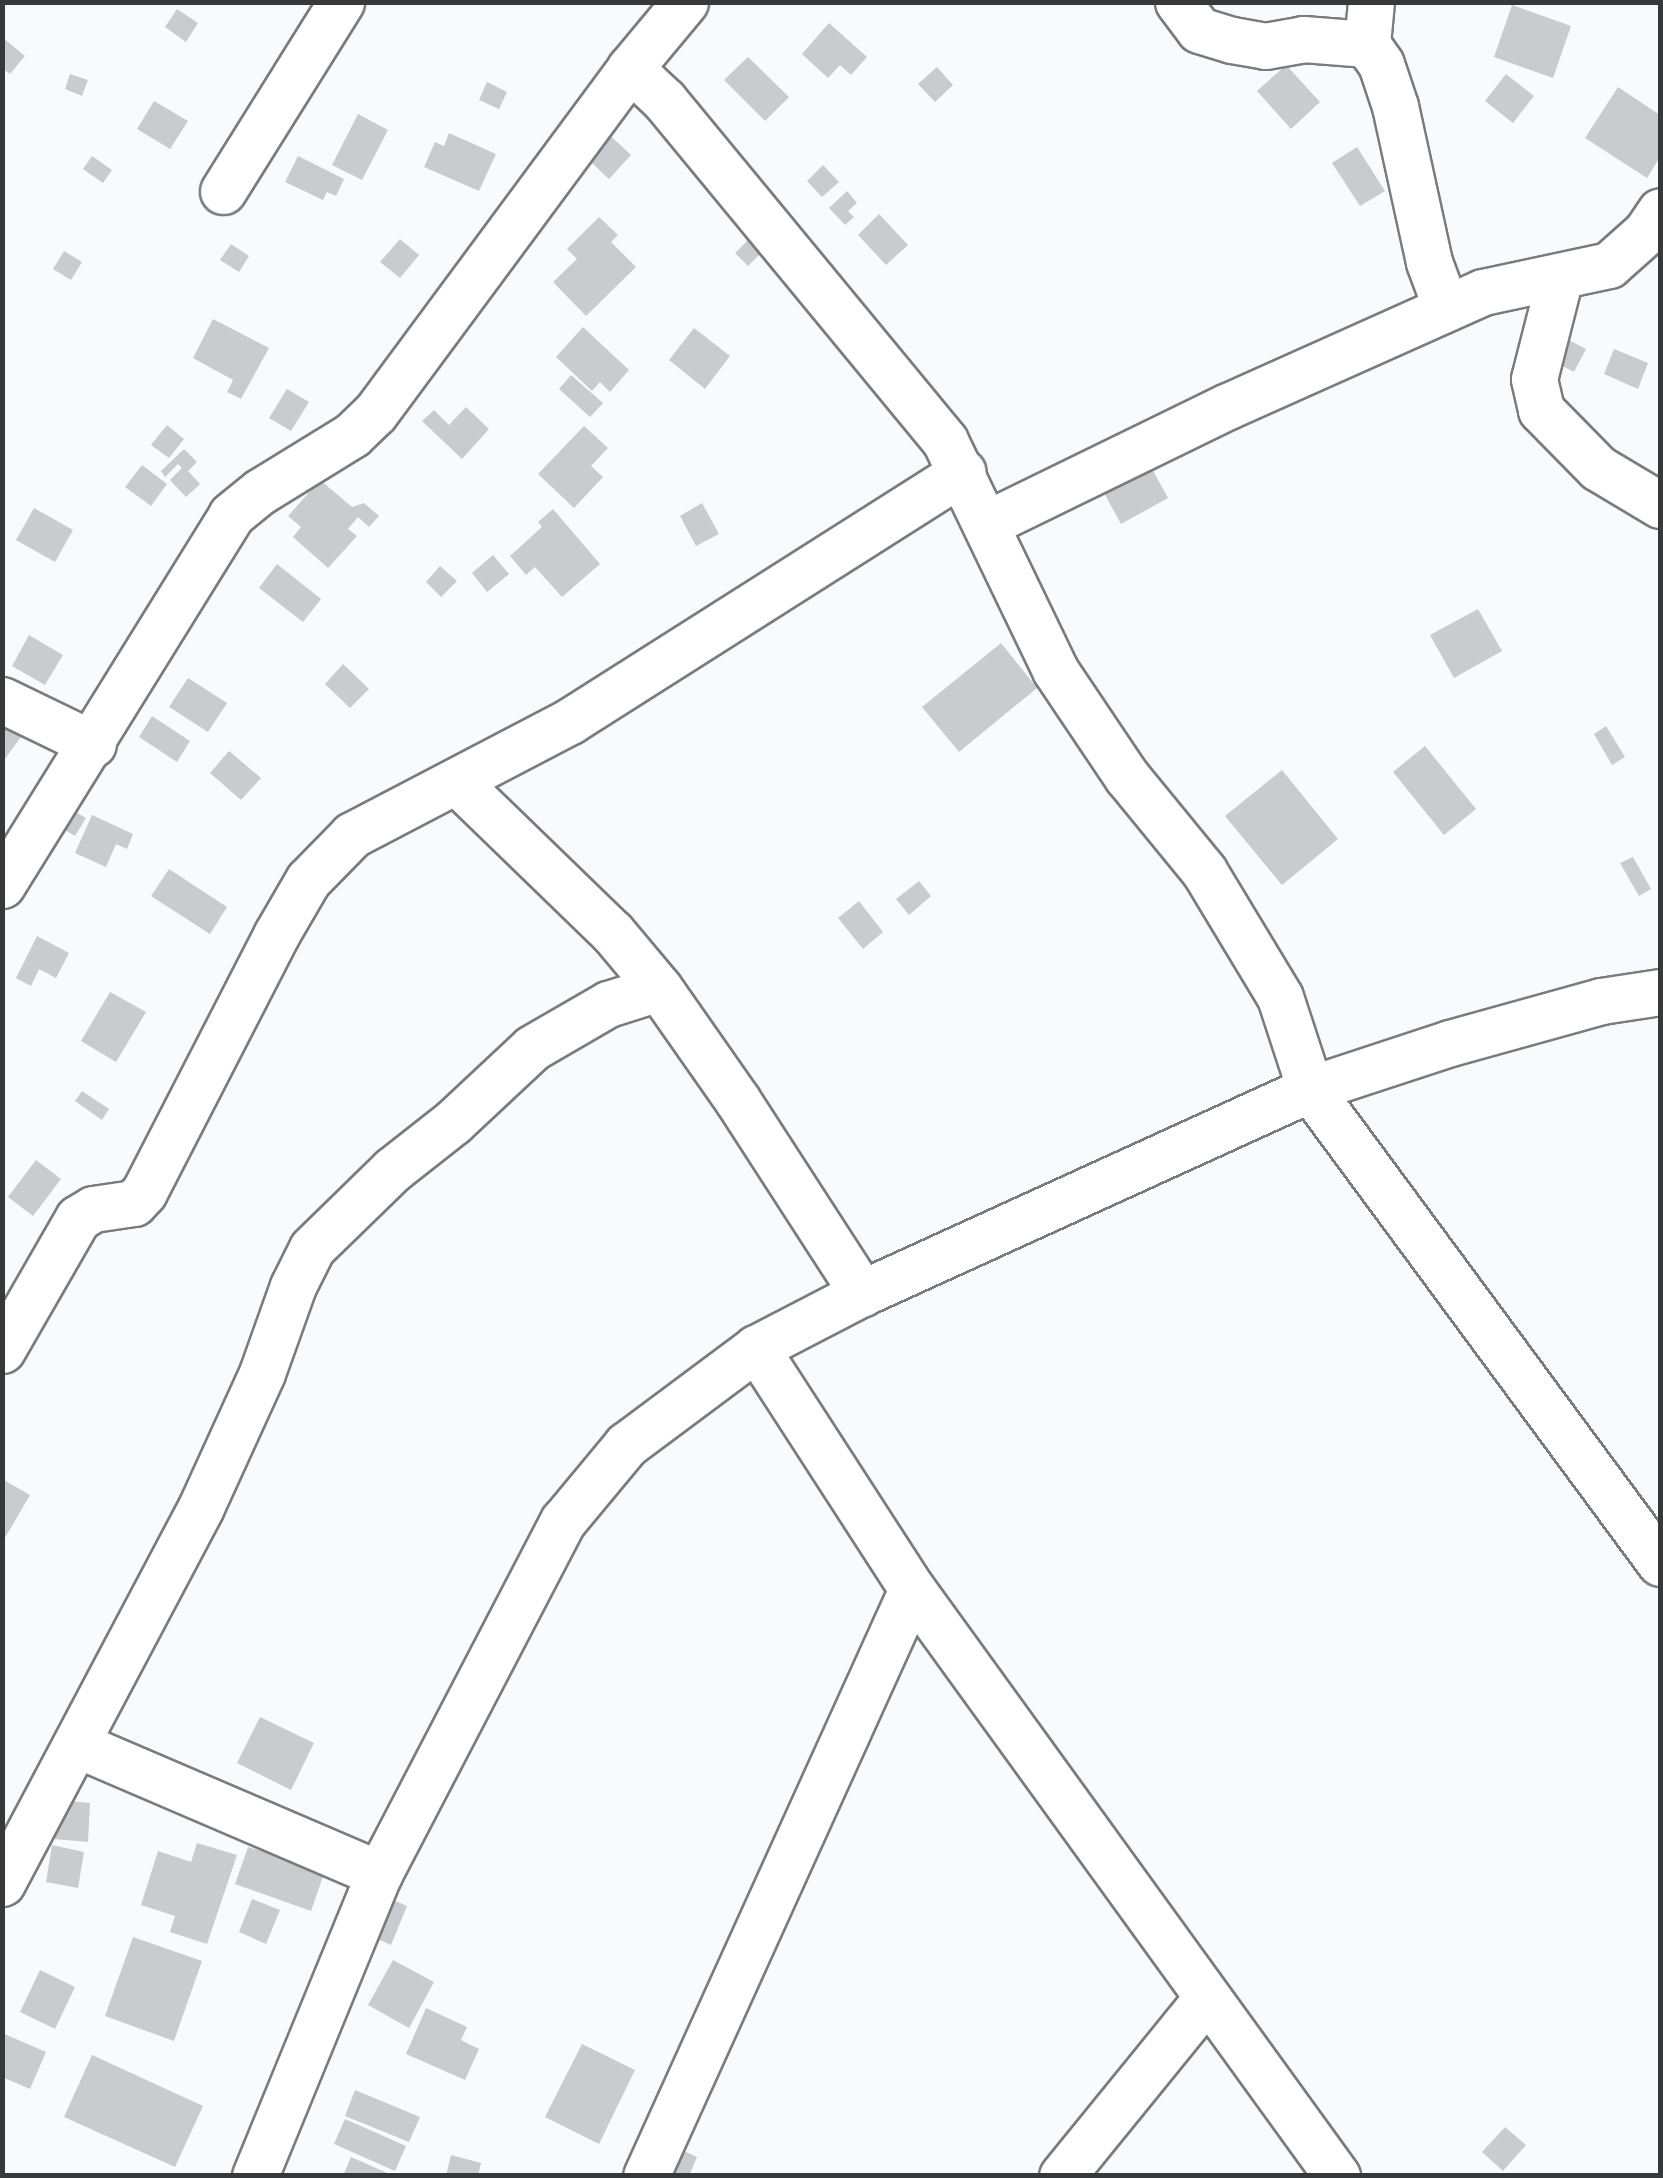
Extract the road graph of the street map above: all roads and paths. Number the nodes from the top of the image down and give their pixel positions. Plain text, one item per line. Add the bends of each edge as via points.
1 (341, 2) edge
2 (686, 2) edge
3 (1178, 2) edge
4 (1369, 23) edge
5 (630, 68) junction
6 (223, 191) dead end
7 (1660, 211) edge
8 (1560, 277) junction
9 (1446, 308) junction
10 (963, 472) junction
11 (1660, 505) edge
12 (986, 524) junction
13 (2, 700) edge
14 (93, 744) junction
15 (458, 783) junction
16 (2, 885) edge
17 (659, 988) junction
18 (1660, 992) edge
19 (1310, 1089) junction
20 (862, 1293) junction
21 (756, 1348) junction
22 (2, 1350) edge
23 (1660, 1564) edge
24 (912, 1589) junction
25 (76, 1744) junction
26 (379, 1874) junction
27 (2, 1883) edge
28 (1206, 1999) junction
29 (254, 2176) edge
30 (646, 2176) edge
31 (1062, 2176) edge
32 (1336, 2176) edge

1 - 6 street
2 - 5 street
3 - 4 street via 1199,30 1265,46
4 - 9 street
5 - 10 street via 664,100 915,404
5 - 14 street via 375,413 231,515
7 - 8 street via 1609,265
8 - 9 street via 1515,284
8 - 11 street via 1534,379 1541,410 1598,468
9 - 12 street
10 - 12 street
10 - 15 street via 570,721
12 - 19 street via 1055,670 1127,777 1204,871 1280,997
13 - 14 street
14 - 16 street
15 - 17 street via 612,932
15 - 22 street via 352,835 308,880 144,1192 134,1203 78,1218
17 - 20 street
17 - 25 street via 608,1004 532,1048 312,1248 200,1506
18 - 19 street via 1563,1011
19 - 20 street
19 - 23 street
20 - 21 street
21 - 24 street
21 - 26 street via 626,1445 563,1522
24 - 28 street
24 - 30 street
25 - 26 street
25 - 27 street
26 - 29 street
28 - 31 street
28 - 32 street

